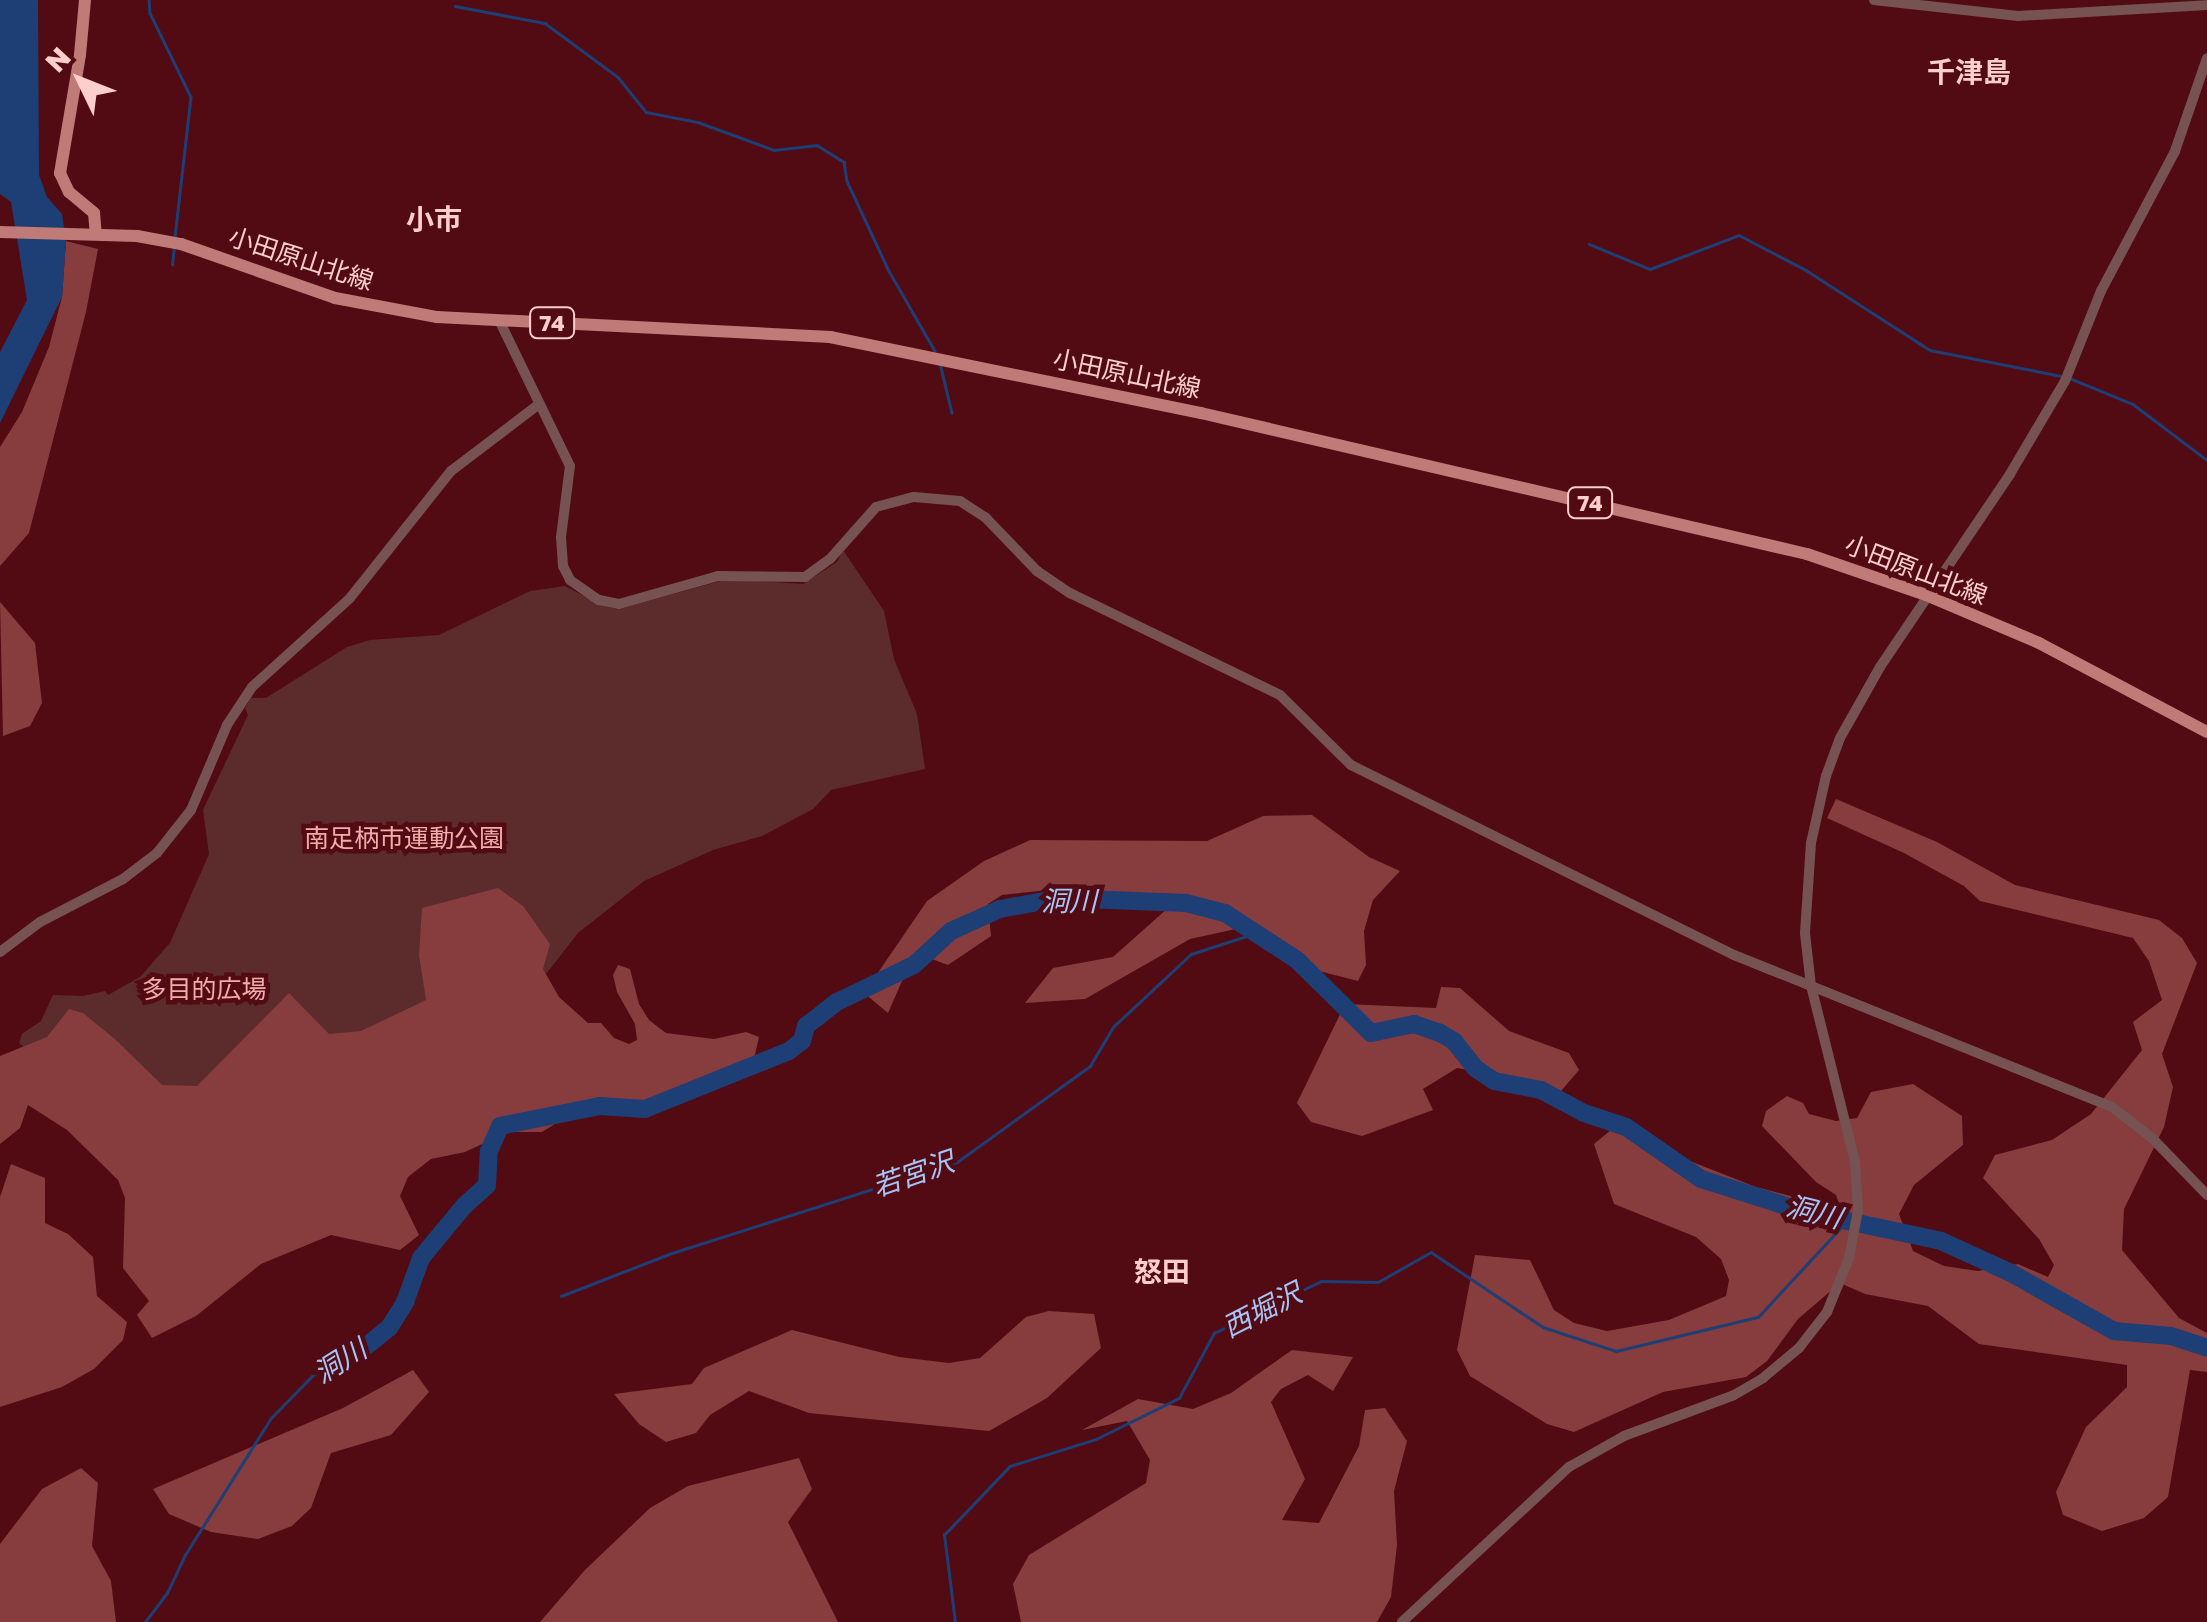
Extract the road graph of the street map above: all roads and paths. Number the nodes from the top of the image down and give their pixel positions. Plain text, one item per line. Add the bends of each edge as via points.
1 (84, 0) edge
2 (1874, 0) edge
3 (2207, 5) edge
4 (2207, 58) edge
5 (0, 232) edge
6 (96, 234) junction
7 (500, 322) junction
8 (538, 405) junction
9 (1926, 595) junction
10 (2207, 732) edge
11 (0, 952) edge
12 (1811, 986) junction
13 (2207, 1195) edge
14 (1402, 1622) edge

1 - 6 main road via 60,173 69,192 94,213
2 - 3 street via 2018,16
4 - 9 street via 2175,152 2101,292 2067,376 2028,446
5 - 6 main road, 小田原山北線 / 74
6 - 7 main road, 小田原山北線 / 74 via 175,243 386,310
7 - 8 street
7 - 9 main road, 小田原山北線 / 74 via 815,336 938,356 1806,554
8 - 11 street via 451,471 361,586 252,687 227,725 191,810 157,853
8 - 12 street via 570,466 563,566 599,600 618,604 718,576 805,576 830,559 876,507 914,498 960,501 1070,592 1280,695 1350,766 1734,955
9 - 10 main road, 小田原山北線 / 74 via 2095,670
9 - 12 street via 1880,667 1823,787 1804,890
12 - 13 street via 2112,1107
12 - 14 street via 1849,1134 1858,1210 1840,1285 1799,1348 1763,1378 1624,1436 1570,1467

